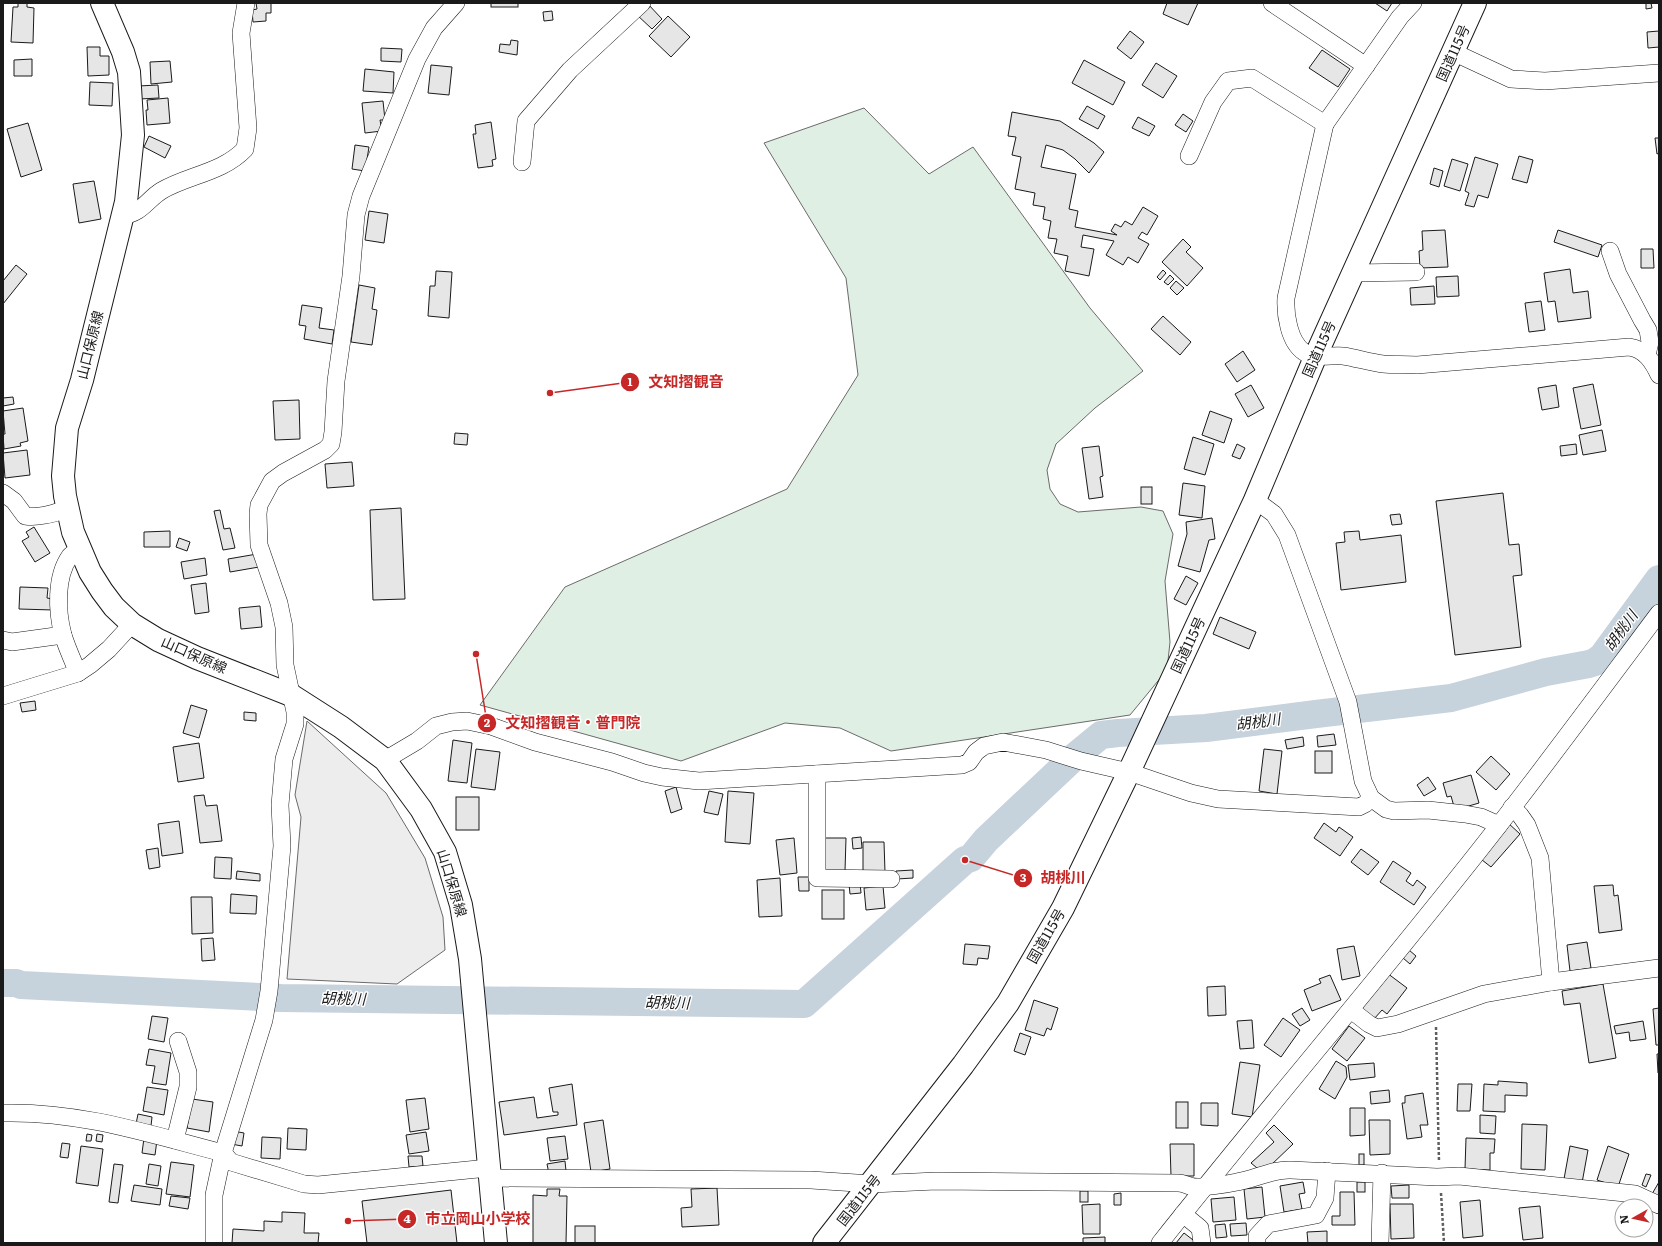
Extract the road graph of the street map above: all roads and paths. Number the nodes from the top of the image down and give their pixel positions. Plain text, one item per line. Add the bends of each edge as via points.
1 (102, 3) edge
2 (246, 3) edge
3 (456, 3) edge
4 (642, 3) edge
5 (1272, 3) edge
6 (1413, 3) edge
7 (1475, 3) edge
8 (1453, 52) junction
9 (1366, 66) junction
10 (1659, 73) edge
11 (1325, 124) junction
12 (1189, 156) dead end
13 (522, 162) dead end
14 (123, 215) junction
15 (1610, 251) dead end
16 (1416, 272) dead end
17 (1353, 273) junction
18 (1316, 355) junction
19 (1647, 355) junction
20 (1659, 375) edge
21 (3, 493) edge
22 (1255, 500) junction
23 (68, 509) junction
24 (80, 550) junction
25 (1659, 613) edge
26 (132, 624) junction
27 (63, 635) junction
28 (3, 640) edge
29 (78, 673) junction
30 (291, 695) junction
31 (3, 696) edge
32 (385, 760) junction
33 (1129, 772) junction
34 (817, 774) junction
35 (1371, 798) junction
36 (1512, 807) junction
37 (1499, 825) junction
38 (891, 879) dead end
39 (1659, 968) edge
40 (1551, 982) junction
41 (1351, 1010) junction
42 (1436, 1010) junction
43 (178, 1041) dead end
44 (3, 1113) edge
45 (175, 1140) junction
46 (223, 1152) junction
47 (1327, 1171) junction
48 (489, 1173) junction
49 (1382, 1173) junction
50 (1440, 1177) junction
51 (872, 1184) junction
52 (1204, 1186) junction
53 (1659, 1205) edge
54 (1183, 1214) junction
55 (214, 1243) edge
56 (496, 1243) edge
57 (824, 1243) edge
58 (1160, 1243) edge
59 (1202, 1243) edge
60 (1257, 1243) edge
61 (1380, 1243) edge
62 (1444, 1243) edge

1 - 14 main road, 山口保原線 via 129,72 133,135
2 - 14 street via 241,34 248,128 245,148 227,163 161,191 142,208 129,215
3 - 30 street via 425,42 361,196 356,215 331,444 272,481 259,505 259,545 279,603 284,627 285,666
4 - 13 street via 570,70 526,121
5 - 9 street
6 - 9 street via 1400,17
7 - 8 main road, 国道115号
8 - 10 street via 1511,79 1545,81
8 - 17 main road, 国道115号
9 - 11 street
11 - 12 street via 1252,78 1228,81 1213,102
11 - 18 street via 1286,303 1288,324 1297,344 1304,352
14 - 23 main road, 山口保原線 via 82,380 67,428 63,476
15 - 19 street via 1618,274 1648,330 1650,342
16 - 17 street
17 - 18 main road, 国道115号
18 - 19 street via 1343,356 1382,364 1416,365 1620,347 1634,348
18 - 22 main road, 国道115号
19 - 20 street
21 - 23 street via 14,501 25,516 45,516
22 - 33 main road, 国道115号
22 - 35 street via 1274,514 1287,535 1348,702 1362,781
23 - 24 main road, 山口保原線
24 - 26 main road, 山口保原線 via 102,590 114,607
24 - 27 street via 71,555 62,576 59,604
25 - 36 street
26 - 29 street via 109,649
26 - 30 main road, 山口保原線 via 196,658
27 - 28 street via 12,642
27 - 29 street
29 - 31 street
30 - 32 main road, 山口保原線 via 341,727
30 - 46 street via 295,724 284,759 280,805 282,846 269,991 264,1020
32 - 34 street via 436,726 467,721 662,777 699,781
32 - 48 main road, 山口保原線 via 421,808 445,852 461,905 470,959
33 - 34 street via 1081,762 1046,750 1002,742 984,746 969,762 962,765
33 - 35 street via 1191,793 1218,799 1359,807
33 - 51 main road, 国道115号 via 1063,908 1008,1003
34 - 38 street via 817,878
35 - 37 street via 1386,809 1394,811 1428,810 1465,814 1481,817
36 - 37 street
36 - 40 street via 1527,825 1540,858
37 - 41 street
39 - 40 street
40 - 42 street via 1484,994
41 - 42 street via 1377,1028 1398,1024
41 - 52 street
42 - 50 path
43 - 45 street via 188,1072 188,1087
44 - 45 street via 42,1113 93,1120
45 - 46 street
46 - 48 street via 231,1162 304,1184
46 - 55 street via 214,1195
47 - 49 street
47 - 52 street via 1280,1170 1236,1183
47 - 60 street via 1325,1198 1316,1215 1268,1224 1257,1236
48 - 51 street via 811,1180
48 - 56 main road, 山口保原線
49 - 50 street
49 - 61 street
50 - 53 street via 1466,1176 1634,1194
50 - 62 path
51 - 52 street via 952,1181 1178,1183
51 - 57 main road, 国道115号
52 - 54 street
54 - 58 street
54 - 59 street via 1200,1228

